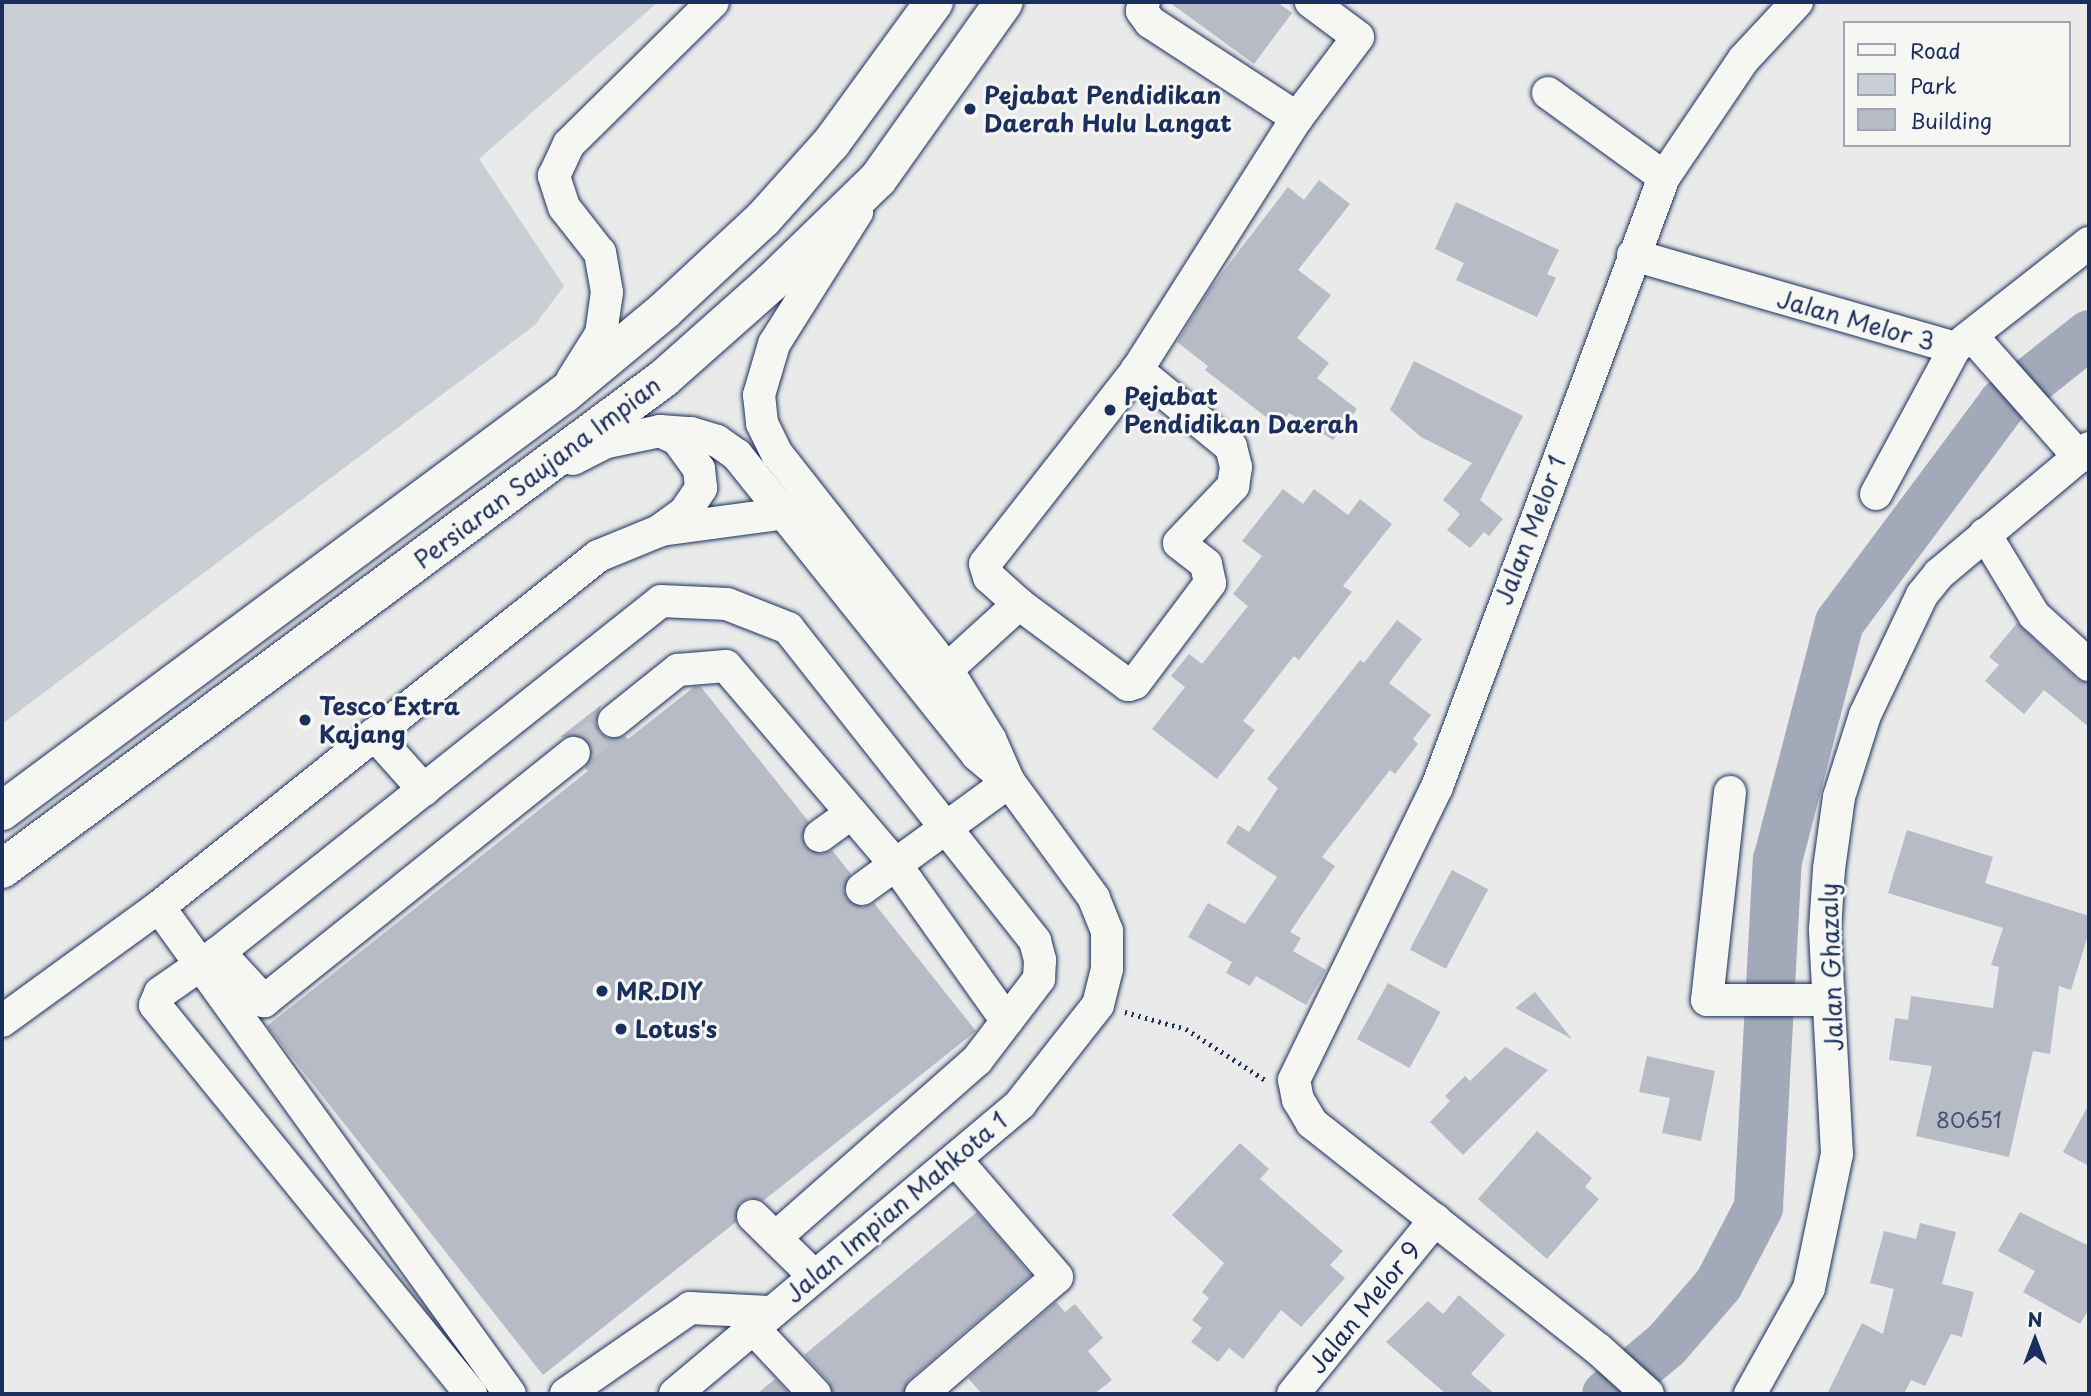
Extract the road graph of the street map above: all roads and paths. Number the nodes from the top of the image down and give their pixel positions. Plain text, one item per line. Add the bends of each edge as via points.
1 (713, 2) edge
2 (934, 2) edge
3 (1003, 2) edge
4 (1144, 2) edge
5 (1311, 2) edge
6 (1797, 2) edge
7 (1548, 93) dead end
8 (1297, 118) junction
9 (1664, 177) junction
10 (878, 179) junction
11 (2089, 243) edge
12 (1633, 255) junction
13 (1971, 345) junction
14 (1137, 370) junction
15 (564, 394) junction
16 (660, 431) junction
17 (2084, 453) edge
18 (524, 484) junction
19 (1876, 494) dead end
20 (799, 505) junction
21 (659, 531) junction
22 (1985, 534) junction
23 (1019, 604) junction
24 (2089, 665) edge
25 (937, 680) junction
26 (614, 721) tunnel mouth
27 (374, 734) junction
28 (574, 753) tunnel mouth
29 (1009, 782) junction
30 (424, 790) junction
31 (1730, 792) dead end
32 (2, 811) edge
33 (852, 813) junction
34 (946, 828) junction
35 (820, 836) dead end
36 (896, 865) junction
37 (2, 869) edge
38 (862, 889) dead end
39 (159, 907) junction
40 (209, 959) junction
41 (1829, 1000) junction
42 (1097, 1004) junction
43 (2, 1021) edge
44 (1007, 1021) junction
45 (1296, 1090) junction
46 (957, 1161) junction
47 (1436, 1220) junction
48 (813, 1275) junction
49 (760, 1320) junction
50 (471, 1394) edge
51 (510, 1394) edge
52 (566, 1394) edge
53 (675, 1394) edge
54 (815, 1394) edge
55 (921, 1394) edge
56 (1293, 1394) edge
57 (1647, 1394) edge
58 (1751, 1394) edge

1 - 15 street via 569,144 554,176 565,206 600,253 607,292 601,334
2 - 15 highway, Persiaran Saujana Impian via 832,142 763,219 665,310
3 - 10 highway, Persiaran Saujana Impian
4 - 8 street via 1142,11 1150,22
5 - 8 street via 1358,37
6 - 9 street, Jalan Melor 1 via 1744,59
7 - 9 street
8 - 14 street
9 - 12 street, Jalan Melor 1
10 - 18 highway, Persiaran Saujana Impian via 771,283 664,377
10 - 20 street via 764,367 759,395 762,423
11 - 13 street, Jalan Melor 3
12 - 13 street, Jalan Melor 3
12 - 45 street, Jalan Melor 1 via 1437,787
13 - 17 street via 2054,430
13 - 19 street
14 - 23 street via 992,549 985,564 989,577
14 - 23 street via 1231,447 1236,467 1233,486 1179,543 1206,564 1210,583 1135,683 1128,685
15 - 32 highway, Persiaran Saujana Impian
16 - 18 street via 607,442
16 - 20 street via 717,442
16 - 21 street via 691,453 701,488 685,512
17 - 22 street, Jalan Ghazaly
18 - 37 highway, Persiaran Saujana Impian
20 - 21 street
20 - 25 street, Jalan Impian Mahkota 1
21 - 27 street via 597,556
22 - 24 street via 2034,615
22 - 41 street, Jalan Ghazaly via 1922,595 1865,715 1839,797 1829,869
23 - 25 street
25 - 29 street, Jalan Impian Mahkota 1 via 976,755
26 - 33 street via 678,670 726,666
27 - 30 street
27 - 39 street
28 - 40 street via 264,1000
29 - 34 street
29 - 42 street, Jalan Impian Mahkota 1 via 1098,909 1107,931 1107,969
30 - 34 street via 661,601 727,604 788,628
30 - 40 street
31 - 41 street via 1707,1000
33 - 35 street
33 - 36 street
34 - 36 street
34 - 44 street via 1035,941 1039,979
36 - 38 street
36 - 44 street
39 - 40 street
39 - 43 street
40 - 50 street via 160,993 155,1005 160,1016
40 - 51 street
41 - 58 street, Jalan Ghazaly via 1837,1154 1822,1241 1809,1288
42 - 45 path via 1186,1029
42 - 46 street, Jalan Impian Mahkota 1 via 1020,1104
44 - 48 street via 977,1060 765,1226
45 - 47 street via 1312,1123
46 - 48 street, Jalan Impian Mahkota 1
46 - 55 street via 1057,1277
47 - 56 street, Jalan Melor 9
47 - 57 street via 1598,1349
48 - 49 street, Jalan Impian Mahkota 1
49 - 52 street via 690,1308
49 - 53 street, Jalan Impian Mahkota 1
49 - 54 street

